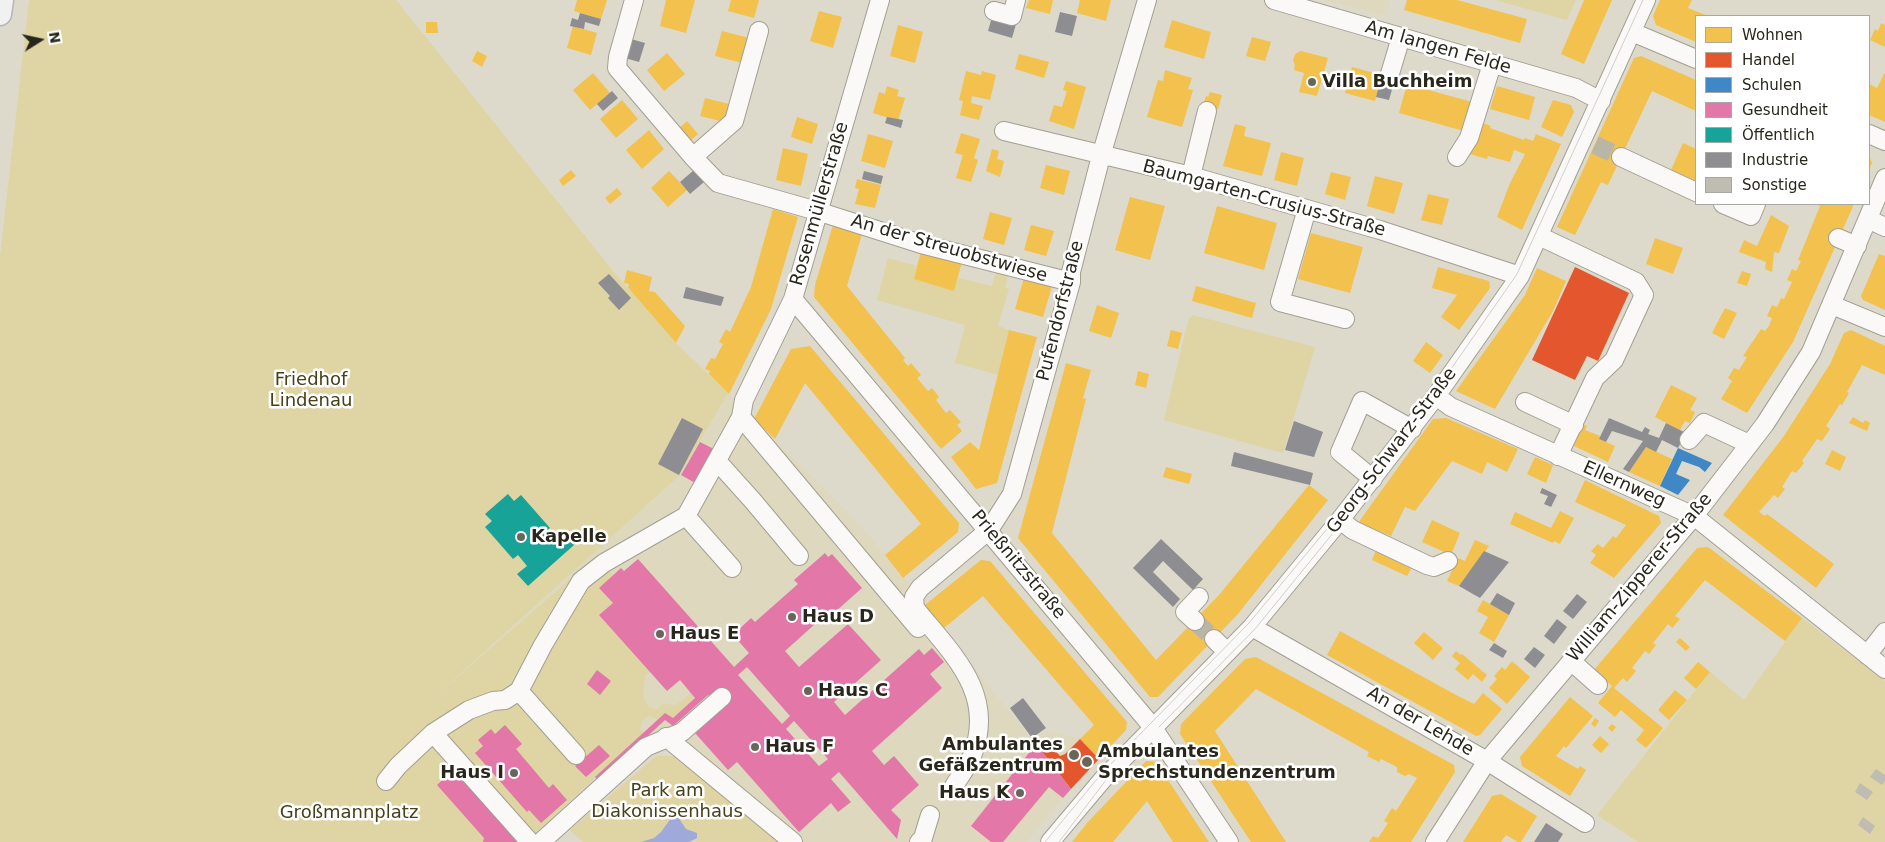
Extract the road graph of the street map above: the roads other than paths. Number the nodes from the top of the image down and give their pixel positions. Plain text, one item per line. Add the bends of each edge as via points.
1 (2, 0) edge
2 (634, 0) edge
3 (880, 0) edge
4 (1016, 0) edge
5 (1147, 0) edge
6 (1274, 0) edge
7 (1646, 0) edge
8 (1313, 5) edge
9 (994, 11) dead end
10 (0, 14) edge
11 (758, 31) dead end
12 (1632, 32) junction
13 (1401, 37) junction
14 (1695, 60) edge
15 (1492, 64) junction
16 (1389, 77) dead end
17 (1600, 102) junction
18 (1207, 111) dead end
19 (1004, 131) dead end
20 (1870, 134) edge
21 (1885, 141) edge
22 (1101, 156) junction
23 (693, 157) junction
24 (1457, 157) dead end
25 (1621, 157) tunnel mouth
26 (1191, 176) junction
27 (1885, 178) edge
28 (1695, 192) edge
29 (1725, 205) edge
30 (1756, 205) edge
31 (1307, 209) junction
32 (817, 211) junction
33 (1868, 219) junction
34 (1885, 227) edge
35 (1539, 236) junction
36 (1838, 238) dead end
37 (1856, 246) junction
38 (1520, 276) junction
39 (1071, 282) junction
40 (793, 299) junction
41 (1832, 305) junction
42 (1345, 319) dead end
43 (1885, 327) edge
44 (1436, 396) junction
45 (1525, 402) dead end
46 (742, 409) junction
47 (1574, 425) junction
48 (1412, 429) junction
49 (1689, 440) dead end
50 (1749, 444) junction
51 (1558, 456) junction
52 (717, 461) junction
53 (1373, 479) junction
54 (686, 516) junction
55 (1694, 516) junction
56 (1340, 520) junction
57 (989, 530) junction
58 (799, 556) dead end
59 (1448, 561) dead end
60 (732, 568) dead end
61 (1199, 597) dead end
62 (1194, 621) tunnel mouth
63 (1252, 627) junction
64 (1885, 632) edge
65 (1214, 638) tunnel mouth
66 (930, 643) dead end
67 (1227, 652) junction
68 (1867, 655) junction
69 (1571, 661) junction
70 (1885, 669) edge
71 (1598, 685) dead end
72 (519, 691) junction
73 (722, 697) dead end
74 (1153, 728) junction
75 (433, 733) junction
76 (666, 737) junction
77 (576, 755) dead end
78 (1487, 760) junction
79 (386, 782) dead end
80 (954, 786) dead end
81 (930, 815) dead end
82 (1585, 823) dead end
83 (530, 842) edge
84 (541, 842) edge
85 (792, 842) edge
86 (920, 842) edge
87 (1050, 842) edge
88 (1229, 842) edge
89 (1435, 842) edge

1 - 10 main road
2 - 23 street, An der Streuobstwiese via 618,57 618,68
3 - 32 street, Rosenmüllerstraße
4 - 9 street via 1012,16
5 - 22 street, Pufendorfstraße
6 - 8 street, Am langen Felde
7 - 12 street, Georg-Schwarz-Straße
8 - 13 street, Am langen Felde
11 - 23 street via 734,121
12 - 14 street
12 - 17 street, Georg-Schwarz-Straße
13 - 15 street, Am langen Felde
13 - 16 street
15 - 17 street, Am langen Felde via 1576,88
15 - 24 street via 1469,138
17 - 35 street, Georg-Schwarz-Straße via 1589,142
18 - 26 street
19 - 22 street, Baumgarten-Crusius-Straße
20 - 21 street
22 - 26 street, Baumgarten-Crusius-Straße
22 - 39 street, Pufendorfstraße
23 - 32 street, An der Streuobstwiese via 718,183
25 - 28 street
26 - 31 street, Baumgarten-Crusius-Straße
27 - 33 street, William-Zipperer-Straße
29 - 30 street via 1751,216
31 - 38 street, Baumgarten-Crusius-Straße
31 - 42 street via 1280,302
32 - 39 street, An der Streuobstwiese via 921,244
32 - 40 street, Rosenmüllerstraße
33 - 34 street
33 - 37 street, William-Zipperer-Straße
35 - 38 street, Georg-Schwarz-Straße
35 - 47 street via 1636,282 1644,295 1614,360 1595,378
36 - 37 street
37 - 41 street, William-Zipperer-Straße
38 - 44 street, Georg-Schwarz-Straße
39 - 57 street, Pufendorfstraße via 1012,494
40 - 46 street, Rosenmüllerstraße
40 - 57 street, Prießnitzstraße
41 - 43 street
41 - 50 street, William-Zipperer-Straße via 1806,360
44 - 48 street, Georg-Schwarz-Straße
44 - 51 street, Ellernweg via 1451,407
45 - 47 street
46 - 52 street, Rosenmüllerstraße
46 - 66 street
47 - 51 street
48 - 53 street, Georg-Schwarz-Straße
48 - 53 street via 1362,400 1340,452
49 - 50 street via 1704,423
50 - 55 street, William-Zipperer-Straße
51 - 55 street, Ellernweg
52 - 54 street, Rosenmüllerstraße
52 - 58 street
53 - 56 street, Georg-Schwarz-Straße
54 - 60 street
54 - 72 street via 604,563 581,581
55 - 68 street, Ellernweg
55 - 69 street, William-Zipperer-Straße
56 - 59 street via 1353,530 1427,565 1434,567
56 - 63 street, Georg-Schwarz-Straße
57 - 74 street, Prießnitzstraße
57 - 80 street, Pufendorfstraße via 920,588 914,597 915,608 963,669 979,710 978,738 972,758
61 - 62 street via 1185,612
63 - 67 street, Georg-Schwarz-Straße
63 - 78 street, An der Lehde
64 - 68 street
65 - 67 street
67 - 74 street, Georg-Schwarz-Straße
68 - 70 street, Ellernweg
69 - 71 street
69 - 78 street, William-Zipperer-Straße
72 - 75 street via 506,700 469,710
72 - 77 street
73 - 76 street via 682,732
74 - 87 street, Georg-Schwarz-Straße via 1104,778
74 - 88 street, Prießnitzstraße
75 - 79 street
75 - 83 street
76 - 84 street via 646,746
76 - 85 street
78 - 82 street, An der Lehde
78 - 89 street, William-Zipperer-Straße
81 - 86 street

